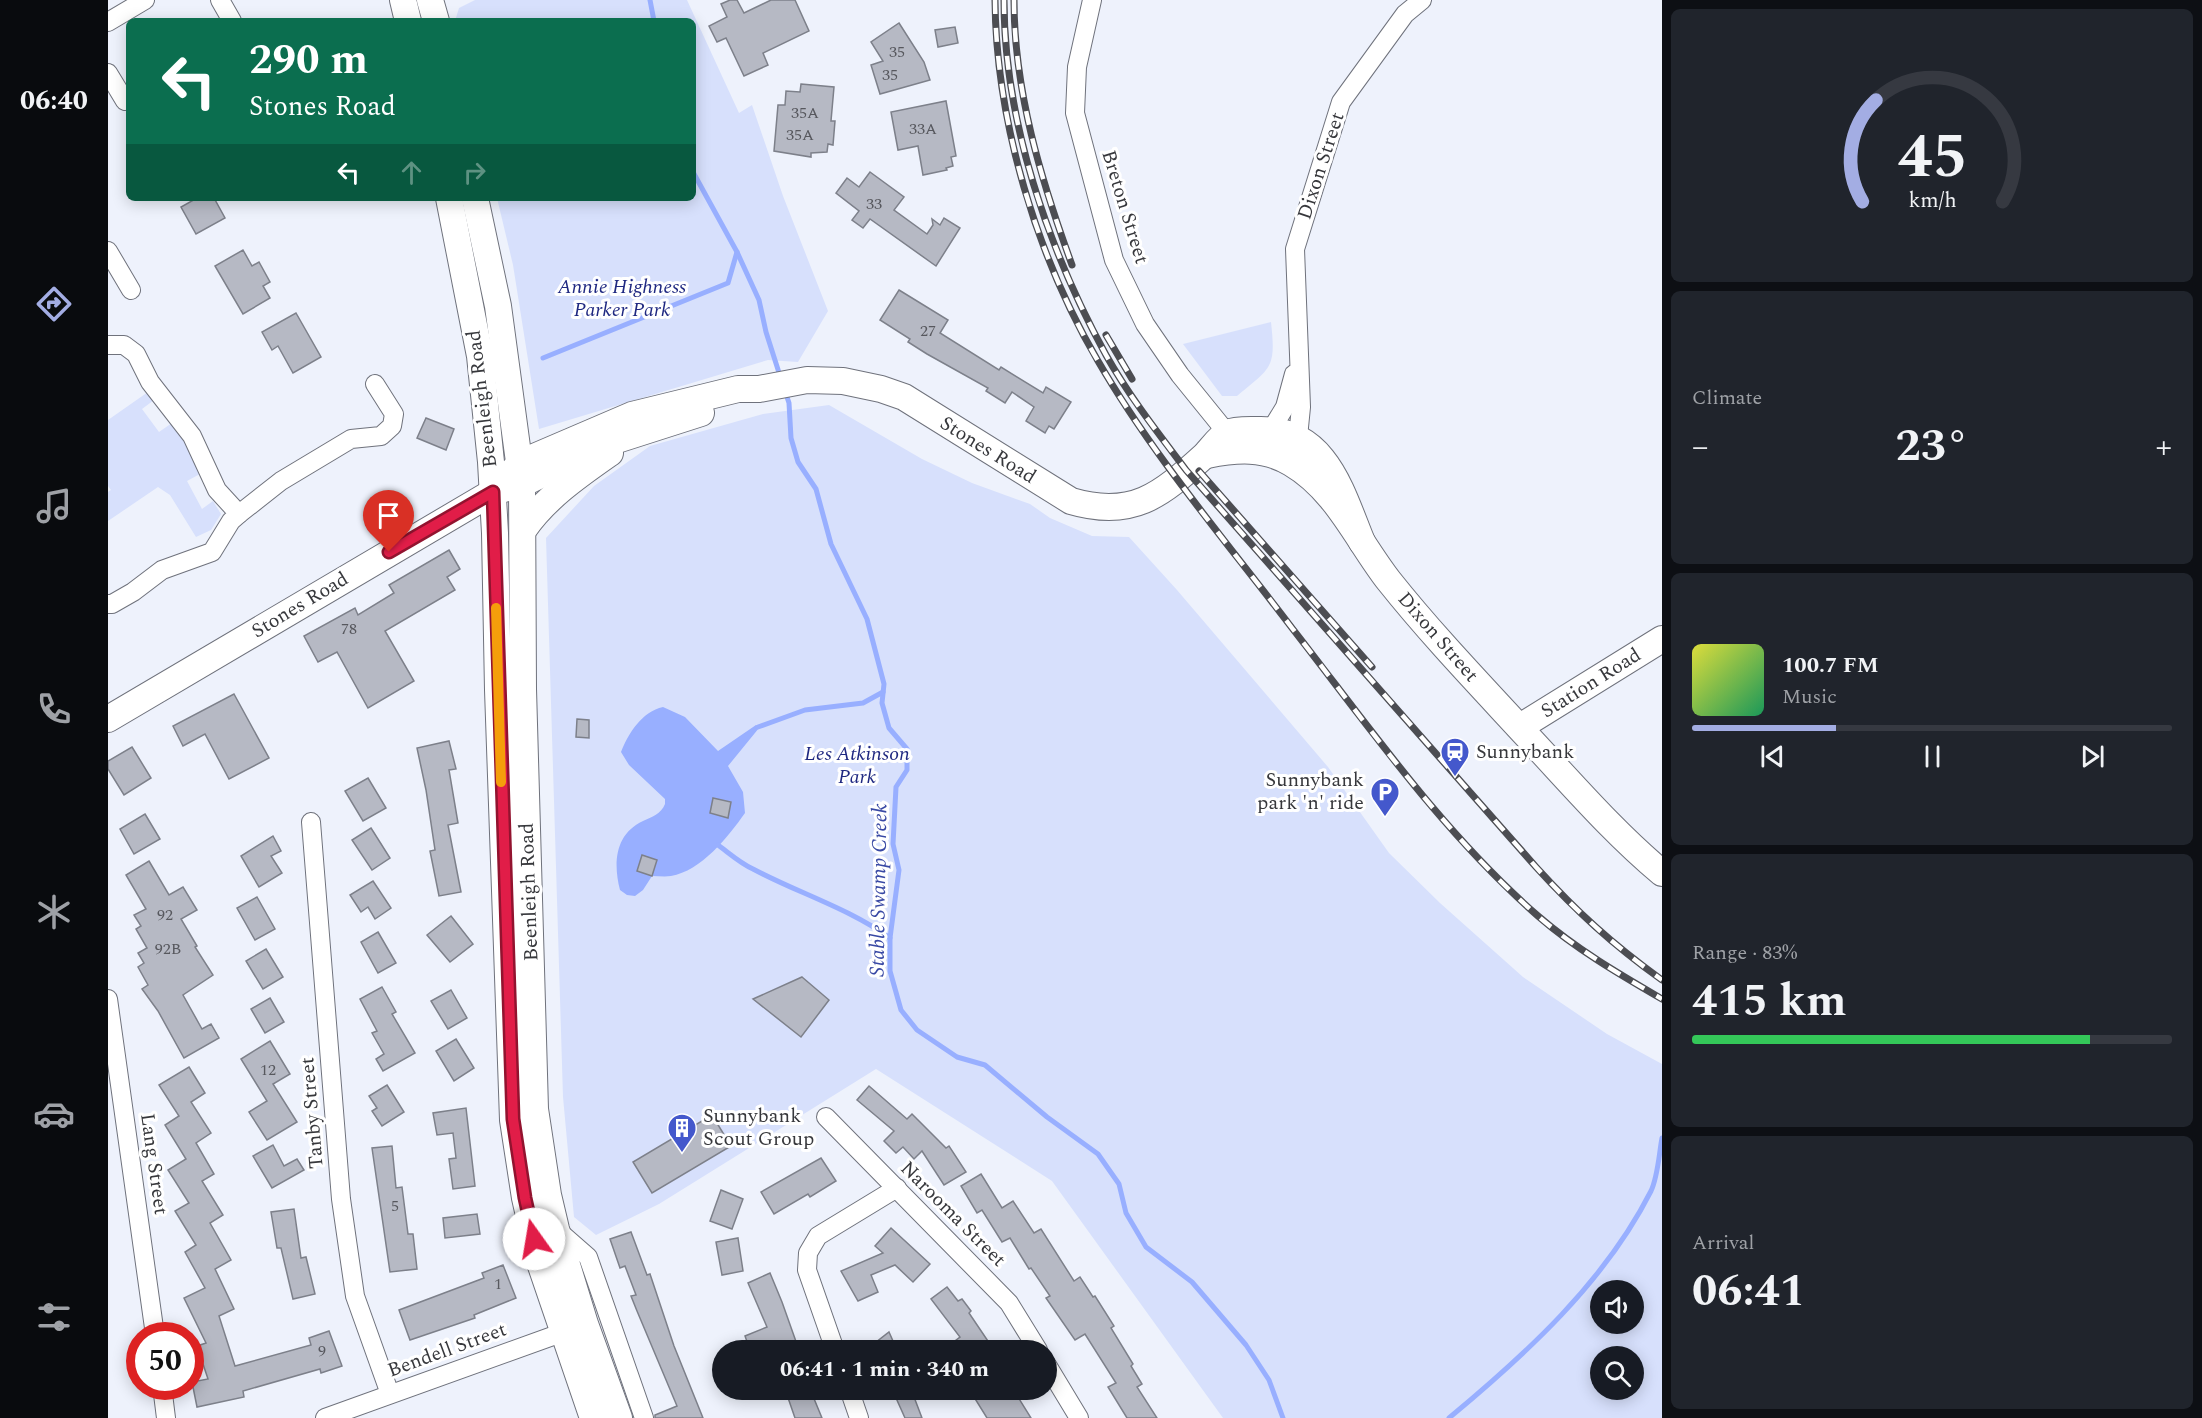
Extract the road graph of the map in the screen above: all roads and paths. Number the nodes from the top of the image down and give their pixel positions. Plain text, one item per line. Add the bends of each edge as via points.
1 (145, 0) edge
2 (220, 0) edge
3 (430, 0) edge
4 (1092, 0) edge
5 (1422, 0) edge
6 (129, 16) edge
7 (230, 18) edge
8 (435, 18) edge
9 (108, 22) edge
10 (108, 73) edge
11 (125, 101) dead end
12 (450, 201) edge
13 (476, 201) edge
14 (108, 251) edge
15 (131, 290) dead end
16 (108, 345) edge
17 (1298, 360) junction
18 (375, 384) dead end
19 (759, 389) junction
20 (1227, 433) junction
21 (635, 436) junction
22 (1298, 437) junction
23 (1268, 441) junction
24 (1204, 456) junction
25 (1290, 462) junction
26 (521, 474) junction
27 (493, 492) junction
28 (239, 514) junction
29 (524, 529) junction
30 (1362, 542) junction
31 (108, 604) edge
32 (1662, 639) edge
33 (108, 719) edge
34 (1520, 727) junction
35 (311, 822) dead end
36 (1662, 873) edge
37 (109, 1008) edge
38 (826, 1117) dead end
39 (897, 1188) junction
40 (556, 1229) junction
41 (153, 1322) edge
42 (574, 1328) junction
43 (832, 1340) edge
44 (1032, 1340) edge
45 (1057, 1382) edge
46 (390, 1394) junction
47 (164, 1400) edge
48 (853, 1400) edge
49 (333, 1417) edge
50 (166, 1418) edge
51 (593, 1418) edge
52 (619, 1418) edge
53 (644, 1418) edge
54 (859, 1418) edge
55 (1079, 1418) edge

1 - 6 street
2 - 7 street
3 - 8 street
4 - 20 street, Breton Street via 1077,67 1075,112 1114,260 1145,324
5 - 17 street, Dixon Street via 1405,14 1341,102 1295,249
6 - 9 street
10 - 11 street
12 - 27 street, Beenleigh Road via 480,356
13 - 26 street, Beenleigh Road via 498,306
14 - 15 street
16 - 28 street via 124,345 136,354 150,382 192,435 217,490
17 - 22 street, Dixon Street
17 - 23 street, Dixon Street via 1285,407
18 - 28 street via 394,414 392,426 381,436 344,443 281,480
19 - 21 street, Stones Road
19 - 24 street, Stones Road via 807,380 843,381 881,389 904,398 1071,501 1093,508 1140,503
19 - 26 street, Stones Road via 738,389 632,415
20 - 23 street, Stones Road
20 - 24 street, Stones Road
21 - 26 street, Stones Road
21 - 29 street, Stones Road via 547,501
22 - 23 street, Stones Road
22 - 25 street, Dixon Street
22 - 30 street, Dixon Street via 1323,457 1334,473
23 - 24 street, Stones Road
23 - 25 street, Dixon Street
25 - 30 street, Dixon Street via 1335,502
26 - 27 street, Stones Road
26 - 29 street, Beenleigh Road
27 - 33 street, Stones Road
27 - 42 street, Beenleigh Road via 513,1119 539,1260
28 - 31 street via 212,552 162,570 133,592
29 - 40 street, Beenleigh Road via 523,689 535,1109
30 - 34 street, Dixon Street via 1388,580
32 - 34 street, Station Road
34 - 36 street, Dixon Street via 1627,844
35 - 46 street, Tanby Street via 341,1199 355,1296
37 - 41 street, Lang Street
38 - 39 street, Narooma Street
39 - 43 street via 818,1236 808,1253 807,1270
39 - 44 street, Narooma Street via 1009,1303
40 - 42 street, Beenleigh Road
40 - 53 street via 588,1257
42 - 46 street, Bendell Street
42 - 51 street, Beenleigh Road
42 - 52 street, Beenleigh Road
45 - 55 street
46 - 49 street, Bendell Street
47 - 50 street
48 - 54 street

